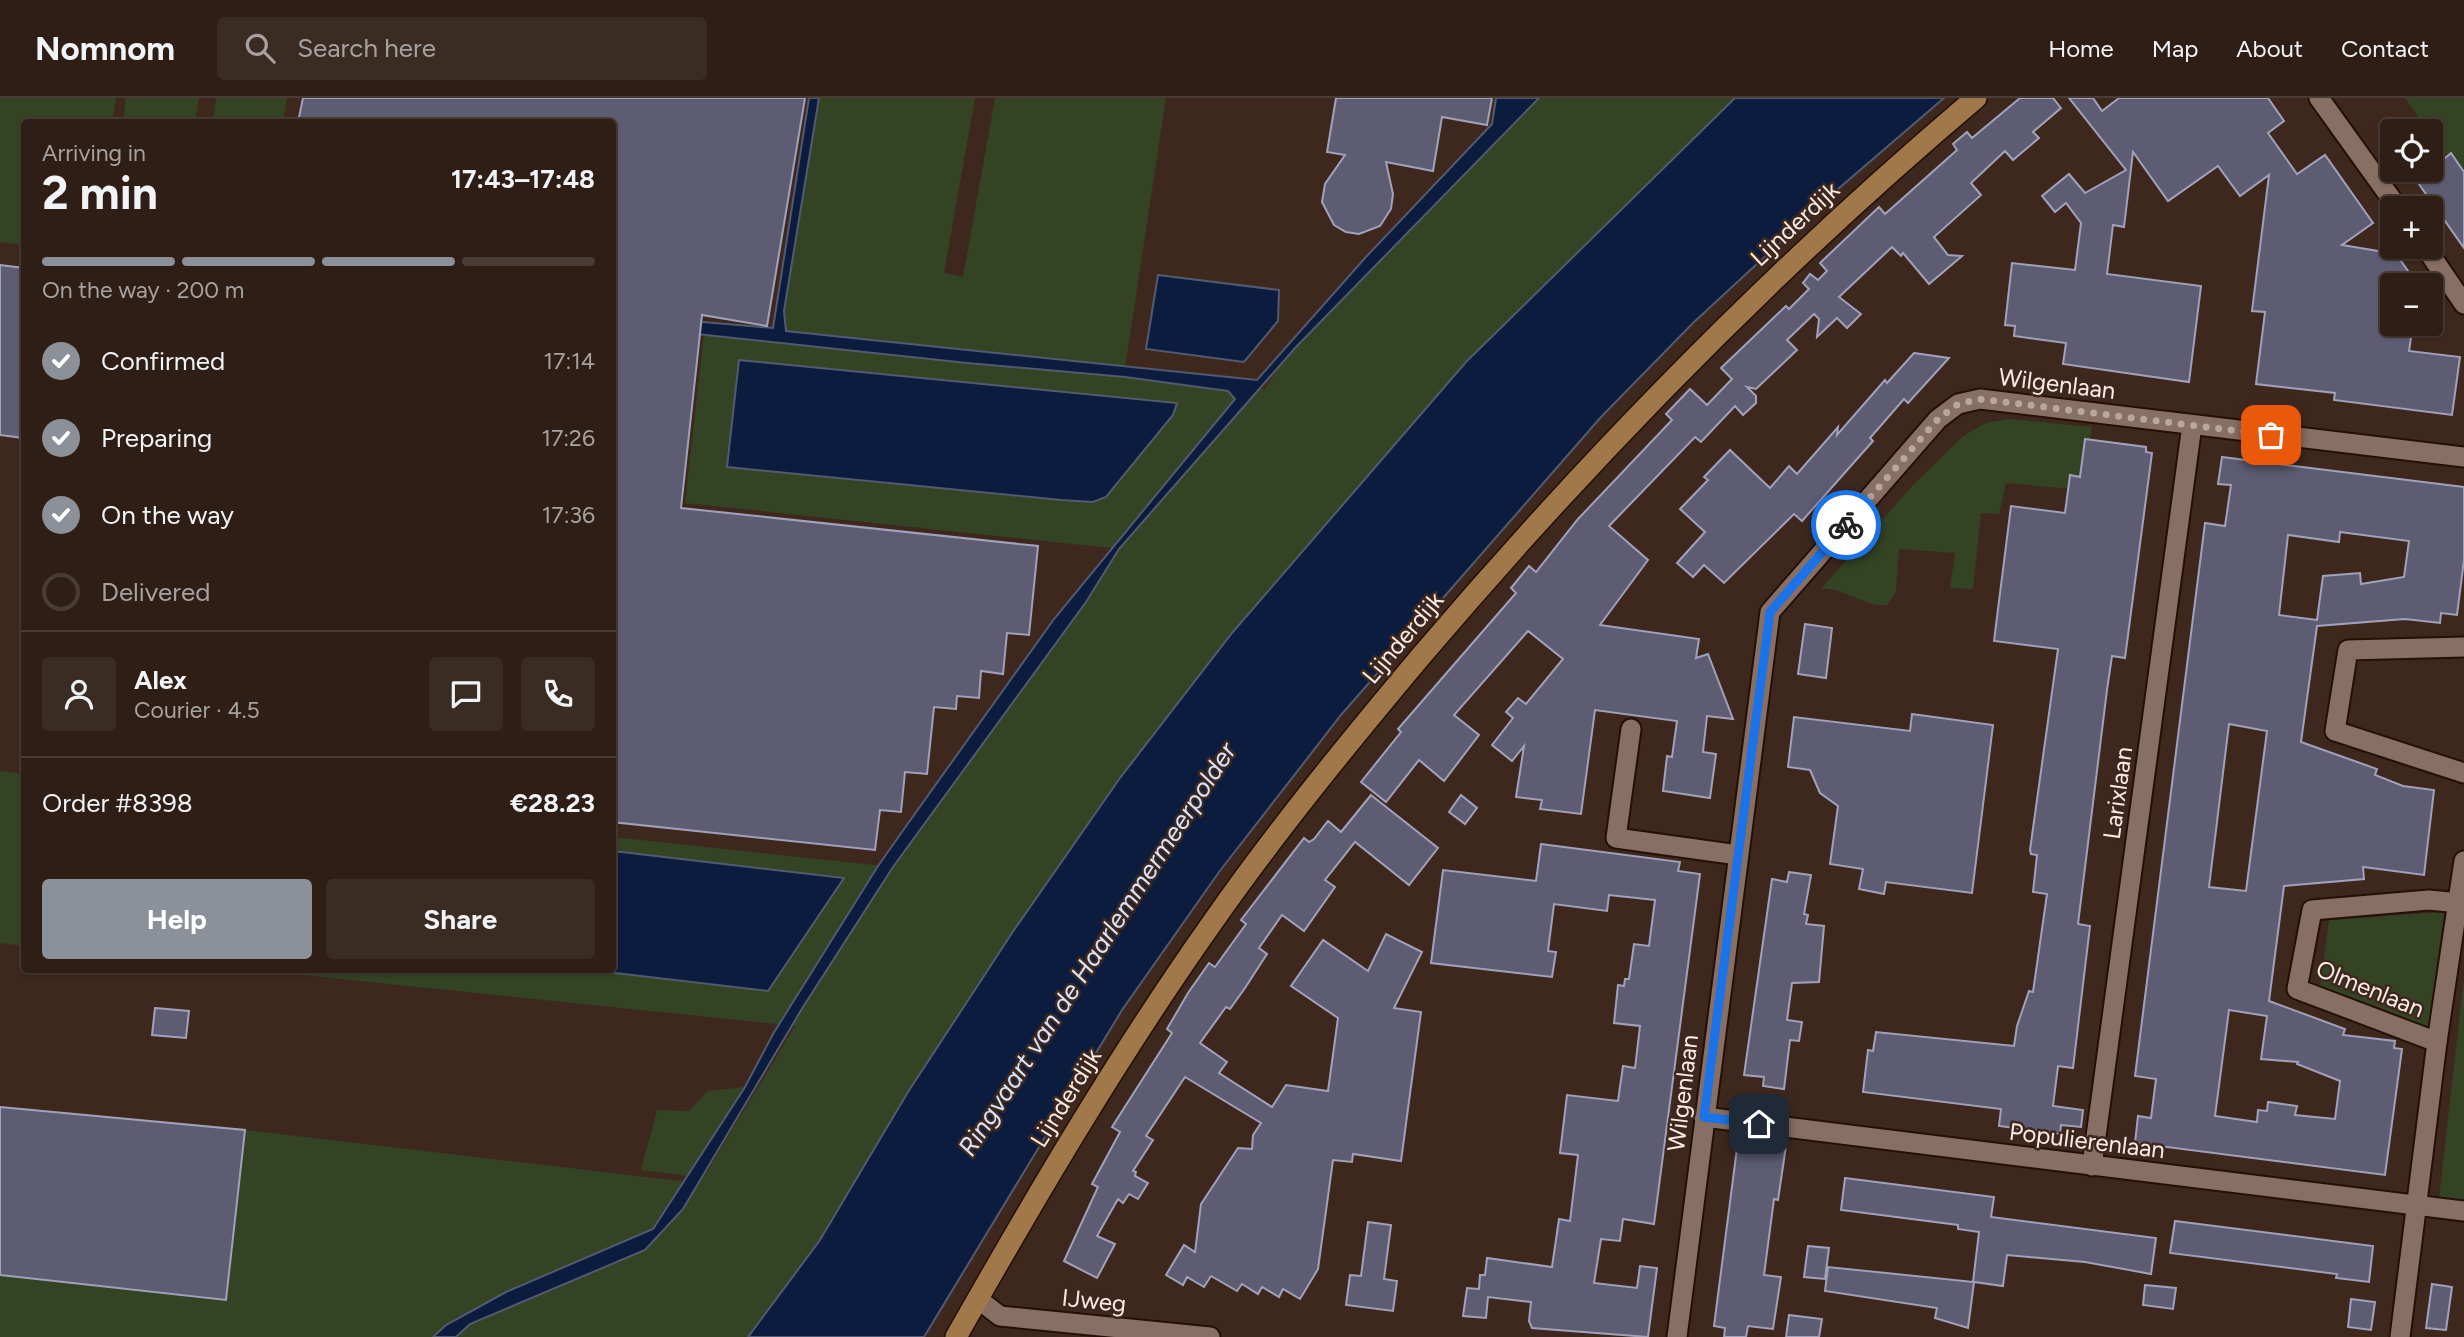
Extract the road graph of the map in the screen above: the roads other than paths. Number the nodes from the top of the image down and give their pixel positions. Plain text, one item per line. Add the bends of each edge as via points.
1 (1976, 98) edge
2 (2319, 98) edge
3 (2389, 196) edge
4 (2433, 259) edge
5 (2464, 304) edge
6 (2192, 425) junction
7 (2464, 457) edge
8 (2464, 647) edge
9 (1631, 729) dead end
10 (2464, 773) edge
11 (1738, 855) junction
12 (2464, 860) edge
13 (2459, 903) junction
14 (2437, 1042) junction
15 (1704, 1117) junction
16 (2092, 1166) junction
17 (2416, 1205) junction
18 (2464, 1211) edge
19 (978, 1299) junction
20 (957, 1337) edge
21 (1210, 1337) edge
22 (1677, 1337) edge
23 (2400, 1337) edge

1 - 19 street, Lijnderdijk via 1783,270 1684,367 1519,543 1353,738 1213,921 1149,1014
2 - 3 street
4 - 5 street
6 - 7 street, Wilgenlaan
6 - 11 street, Wilgenlaan via 1980,399 1958,404 1938,419 1770,612
6 - 16 street, Larixlaan
8 - 10 street via 2347,650 2335,731
9 - 11 street via 1616,838
11 - 15 street, Wilgenlaan
12 - 13 street, Olmenlaan
13 - 14 street, Olmenlaan
13 - 14 street, Olmenlaan via 2429,900 2312,910 2297,989
14 - 17 street, Olmenlaan
15 - 16 street, Populierenlaan
15 - 22 street, Wilgenlaan
16 - 17 street, Populierenlaan
17 - 18 street, Populierenlaan
17 - 23 street, Olmenlaan
19 - 20 street, Lijnderdijk
19 - 21 street, IJweg via 1000,1317

